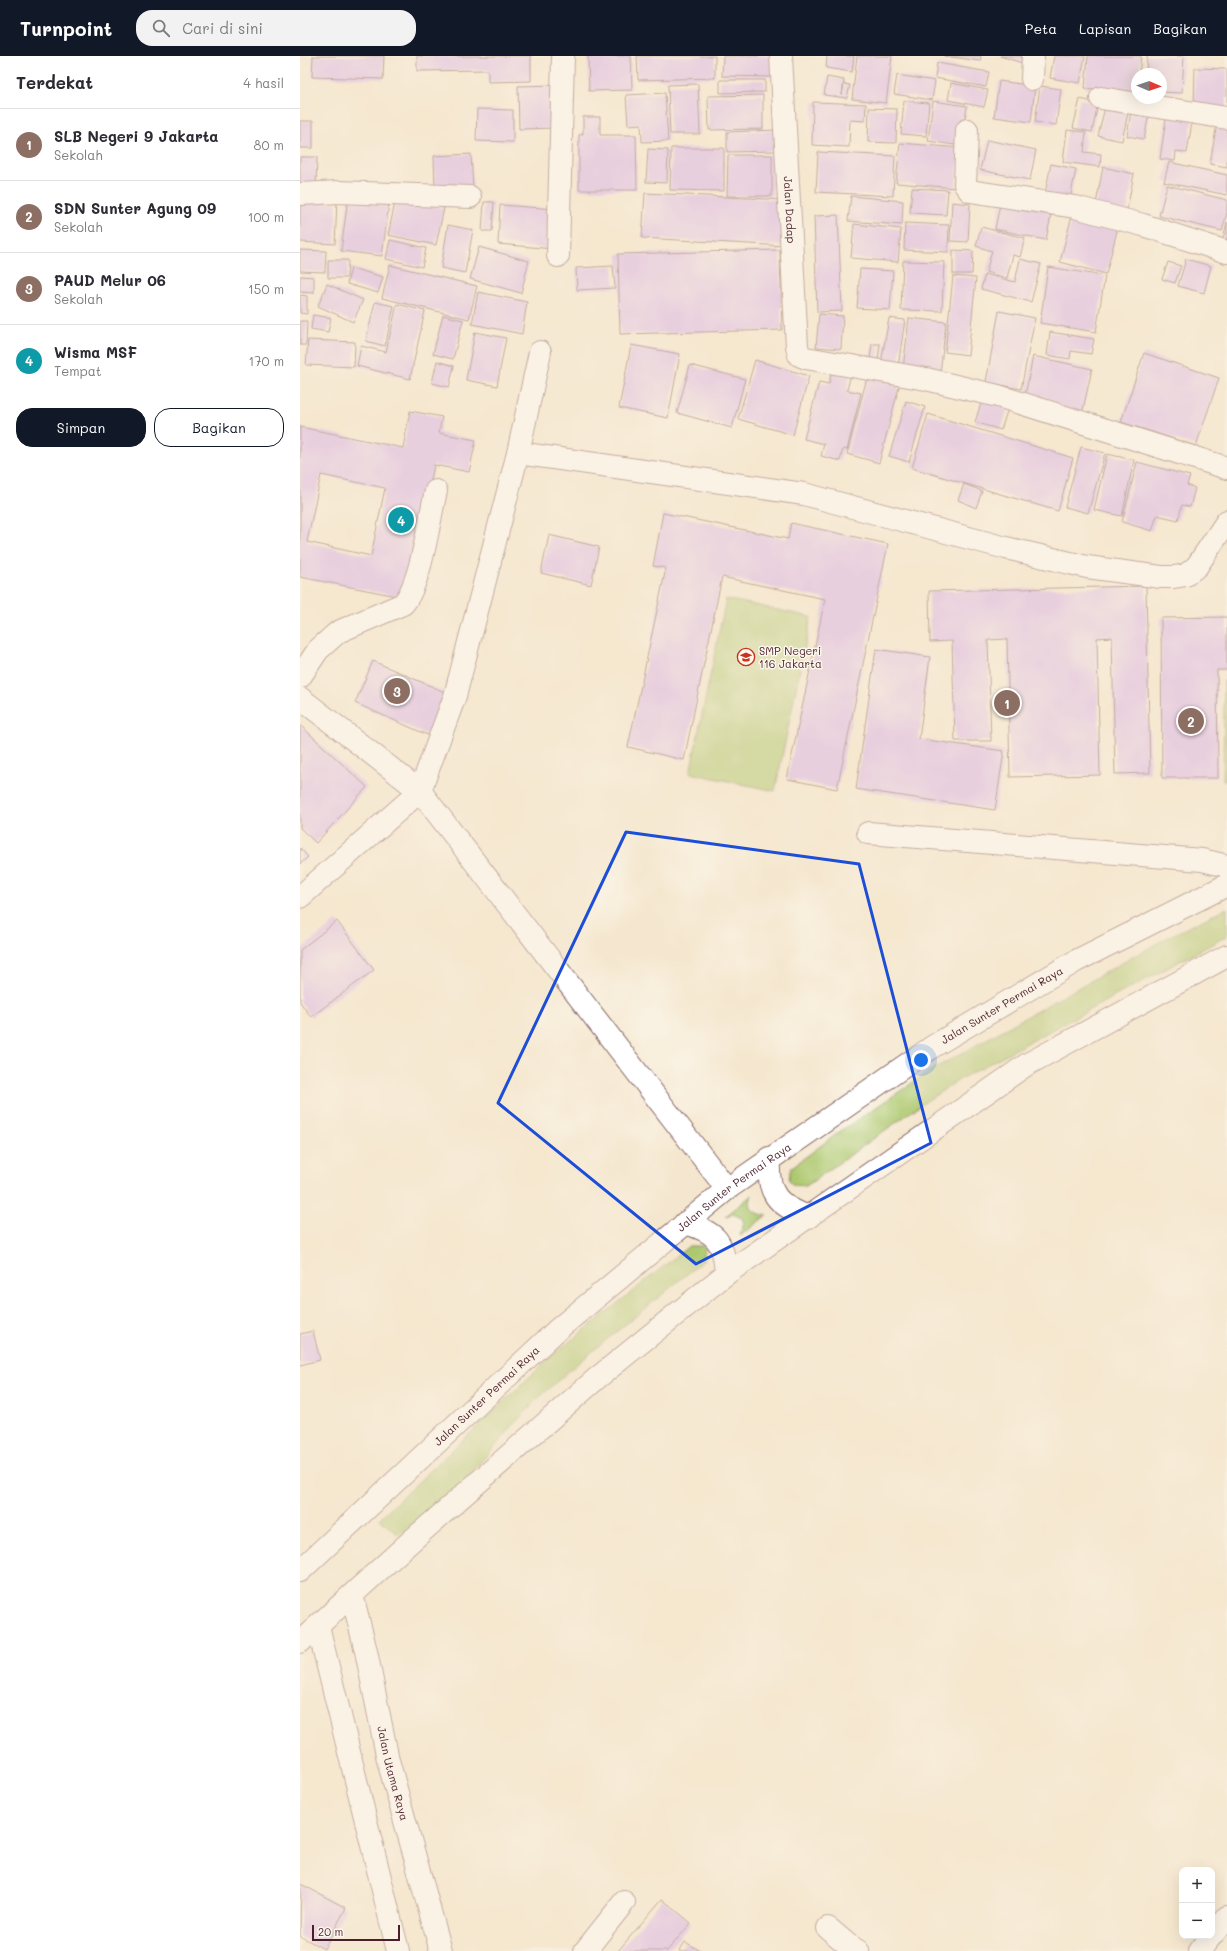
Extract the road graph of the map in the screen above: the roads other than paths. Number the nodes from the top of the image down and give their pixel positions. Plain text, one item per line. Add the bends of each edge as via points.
1 (563, 56) edge
2 (781, 56) edge
3 (1033, 56) edge
4 (1032, 79) dead end
5 (1101, 98) dead end
6 (1227, 118) edge
7 (967, 130) dead end
8 (300, 194) edge
9 (470, 197) dead end
10 (1227, 252) edge
11 (558, 256) dead end
12 (540, 352) dead end
13 (518, 453) junction
14 (1227, 468) edge
15 (436, 491) dead end
16 (1227, 521) edge
17 (300, 677) edge
18 (300, 698) edge
19 (420, 791) junction
20 (868, 833) dead end
21 (1227, 866) edge
22 (1227, 885) edge
23 (300, 897) edge
24 (1227, 956) edge
25 (769, 1158) junction
26 (728, 1188) junction
27 (809, 1216) junction
28 (685, 1223) junction
29 (726, 1274) junction
30 (300, 1571) edge
31 (352, 1595) junction
32 (318, 1626) junction
33 (300, 1642) edge
34 (624, 1902) dead end
35 (1227, 1916) edge
36 (828, 1928) dead end
37 (1215, 1932) edge
38 (1209, 1939) edge
39 (398, 1951) edge
40 (442, 1951) edge
41 (585, 1951) edge
42 (858, 1951) edge
43 (1199, 1951) edge

1 - 11 street
2 - 14 street, Jalan Dadap via 799,355 926,379 998,396
3 - 4 street
5 - 6 street
7 - 10 street via 965,185 970,191 1075,207 1143,225
8 - 9 street via 339,192
12 - 13 street
13 - 16 street via 804,494 1072,564 1161,577 1174,578 1186,574 1197,566
13 - 19 street via 455,696
15 - 17 street via 410,596 403,604 338,632 318,650
18 - 19 street
19 - 23 street
19 - 26 street
20 - 21 street via 1202,860
22 - 25 street, Jalan Sunter Permai Raya via 1076,961 932,1047
24 - 27 street via 1026,1065
25 - 26 street, Jalan Sunter Permai Raya
25 - 27 street via 768,1179 775,1196 791,1210
26 - 28 street, Jalan Sunter Permai Raya
27 - 29 street
28 - 29 street via 703,1228 716,1238 725,1254
28 - 30 street, Jalan Sunter Permai Raya via 557,1330
29 - 31 street via 596,1379
31 - 32 street
31 - 40 street, Jalan Utama Raya via 388,1760
32 - 33 street
32 - 39 street
34 - 41 street
35 - 37 street
36 - 42 street
38 - 43 street

